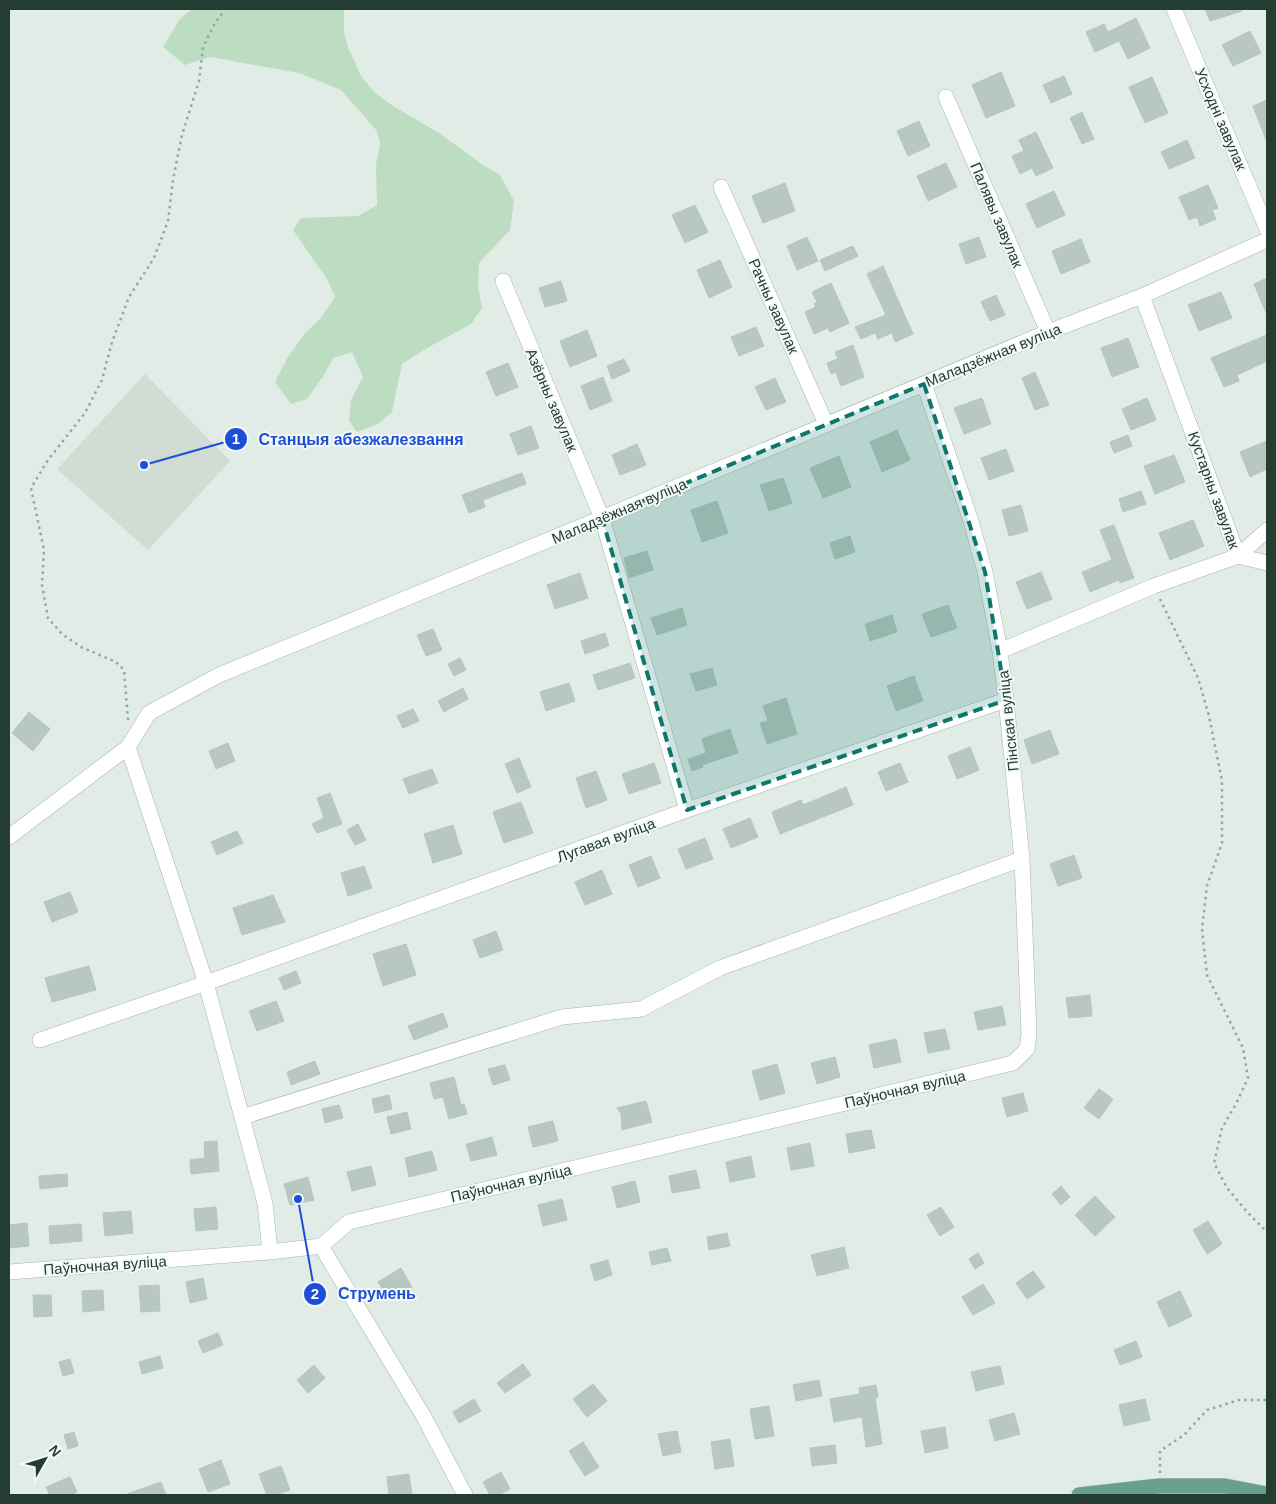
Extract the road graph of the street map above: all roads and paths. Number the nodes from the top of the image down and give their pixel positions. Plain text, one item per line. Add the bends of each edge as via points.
1 (225, 9) edge
2 (1174, 9) edge
3 (946, 97) dead end
4 (721, 188) dead end
5 (1267, 229) edge
6 (1267, 240) edge
7 (502, 281) dead end
8 (1142, 296) junction
9 (1048, 332) junction
10 (924, 384) junction
11 (826, 424) junction
12 (602, 518) junction
13 (1267, 530) edge
14 (1238, 556) junction
15 (1267, 563) edge
16 (1154, 586) junction
17 (1000, 651) junction
18 (1006, 700) junction
19 (128, 748) junction
20 (687, 810) junction
21 (9, 837) edge
22 (1022, 859) junction
23 (206, 983) junction
24 (40, 1040) dead end
25 (1014, 1064) joint
26 (242, 1117) junction
27 (1267, 1232) edge
28 (321, 1246) junction
29 (270, 1252) junction
30 (9, 1272) edge
31 (1267, 1400) edge
32 (1159, 1486) junction
33 (1267, 1494) edge
34 (465, 1495) edge
35 (1079, 1495) edge

1 - 19 path via 203,47 199,81 180,144 168,221 154,258 129,297 102,380 85,413 48,460 31,488 44,550 42,584 48,618 62,634 81,647 116,662 124,670
2 - 5 street, Усходні завулак
3 - 9 street, Палявы завулак
4 - 11 street, Рачны завулак
6 - 8 street, Маладзёжная вуліца
7 - 12 street, Азёрны завулак
8 - 9 street, Маладзёжная вуліца
8 - 14 street, Кустарны завулак
9 - 10 street, Маладзёжная вуліца
10 - 11 street, Маладзёжная вуліца
10 - 17 street, Пінская вуліца via 971,521 985,572
11 - 12 street, Маладзёжная вуліца
12 - 19 street, Маладзёжная вуліца via 219,675 149,713
12 - 20 street, Азёрны завулак
13 - 14 street
14 - 15 street
14 - 16 street, Кустарны завулак
16 - 17 street, Кустарны завулак
16 - 27 path via 1198,678 1222,781 1222,843 1207,886 1202,929 1207,974 1243,1048 1248,1078 1222,1128 1214,1163 1227,1188
17 - 18 street, Пінская вуліца
18 - 20 street, Лугавая вуліца
18 - 22 street, Пінская вуліца
19 - 21 street, Маладзёжная вуліца
19 - 23 street
20 - 23 street, Лугавая вуліца
22 - 25 street, Пінская вуліца via 1029,1034 1027,1050
22 - 26 street via 720,968 641,1009 562,1017
23 - 24 street, Лугавая вуліца
23 - 26 street
25 - 28 street, Паўночная вуліца via 349,1222
26 - 29 street via 265,1203
28 - 29 street, Паўночная вуліца
28 - 34 street via 424,1417
29 - 30 street, Паўночная вуліца
31 - 32 path via 1239,1400 1207,1410 1184,1435 1160,1451
32 - 33 main road via 1224,1486
32 - 35 main road

